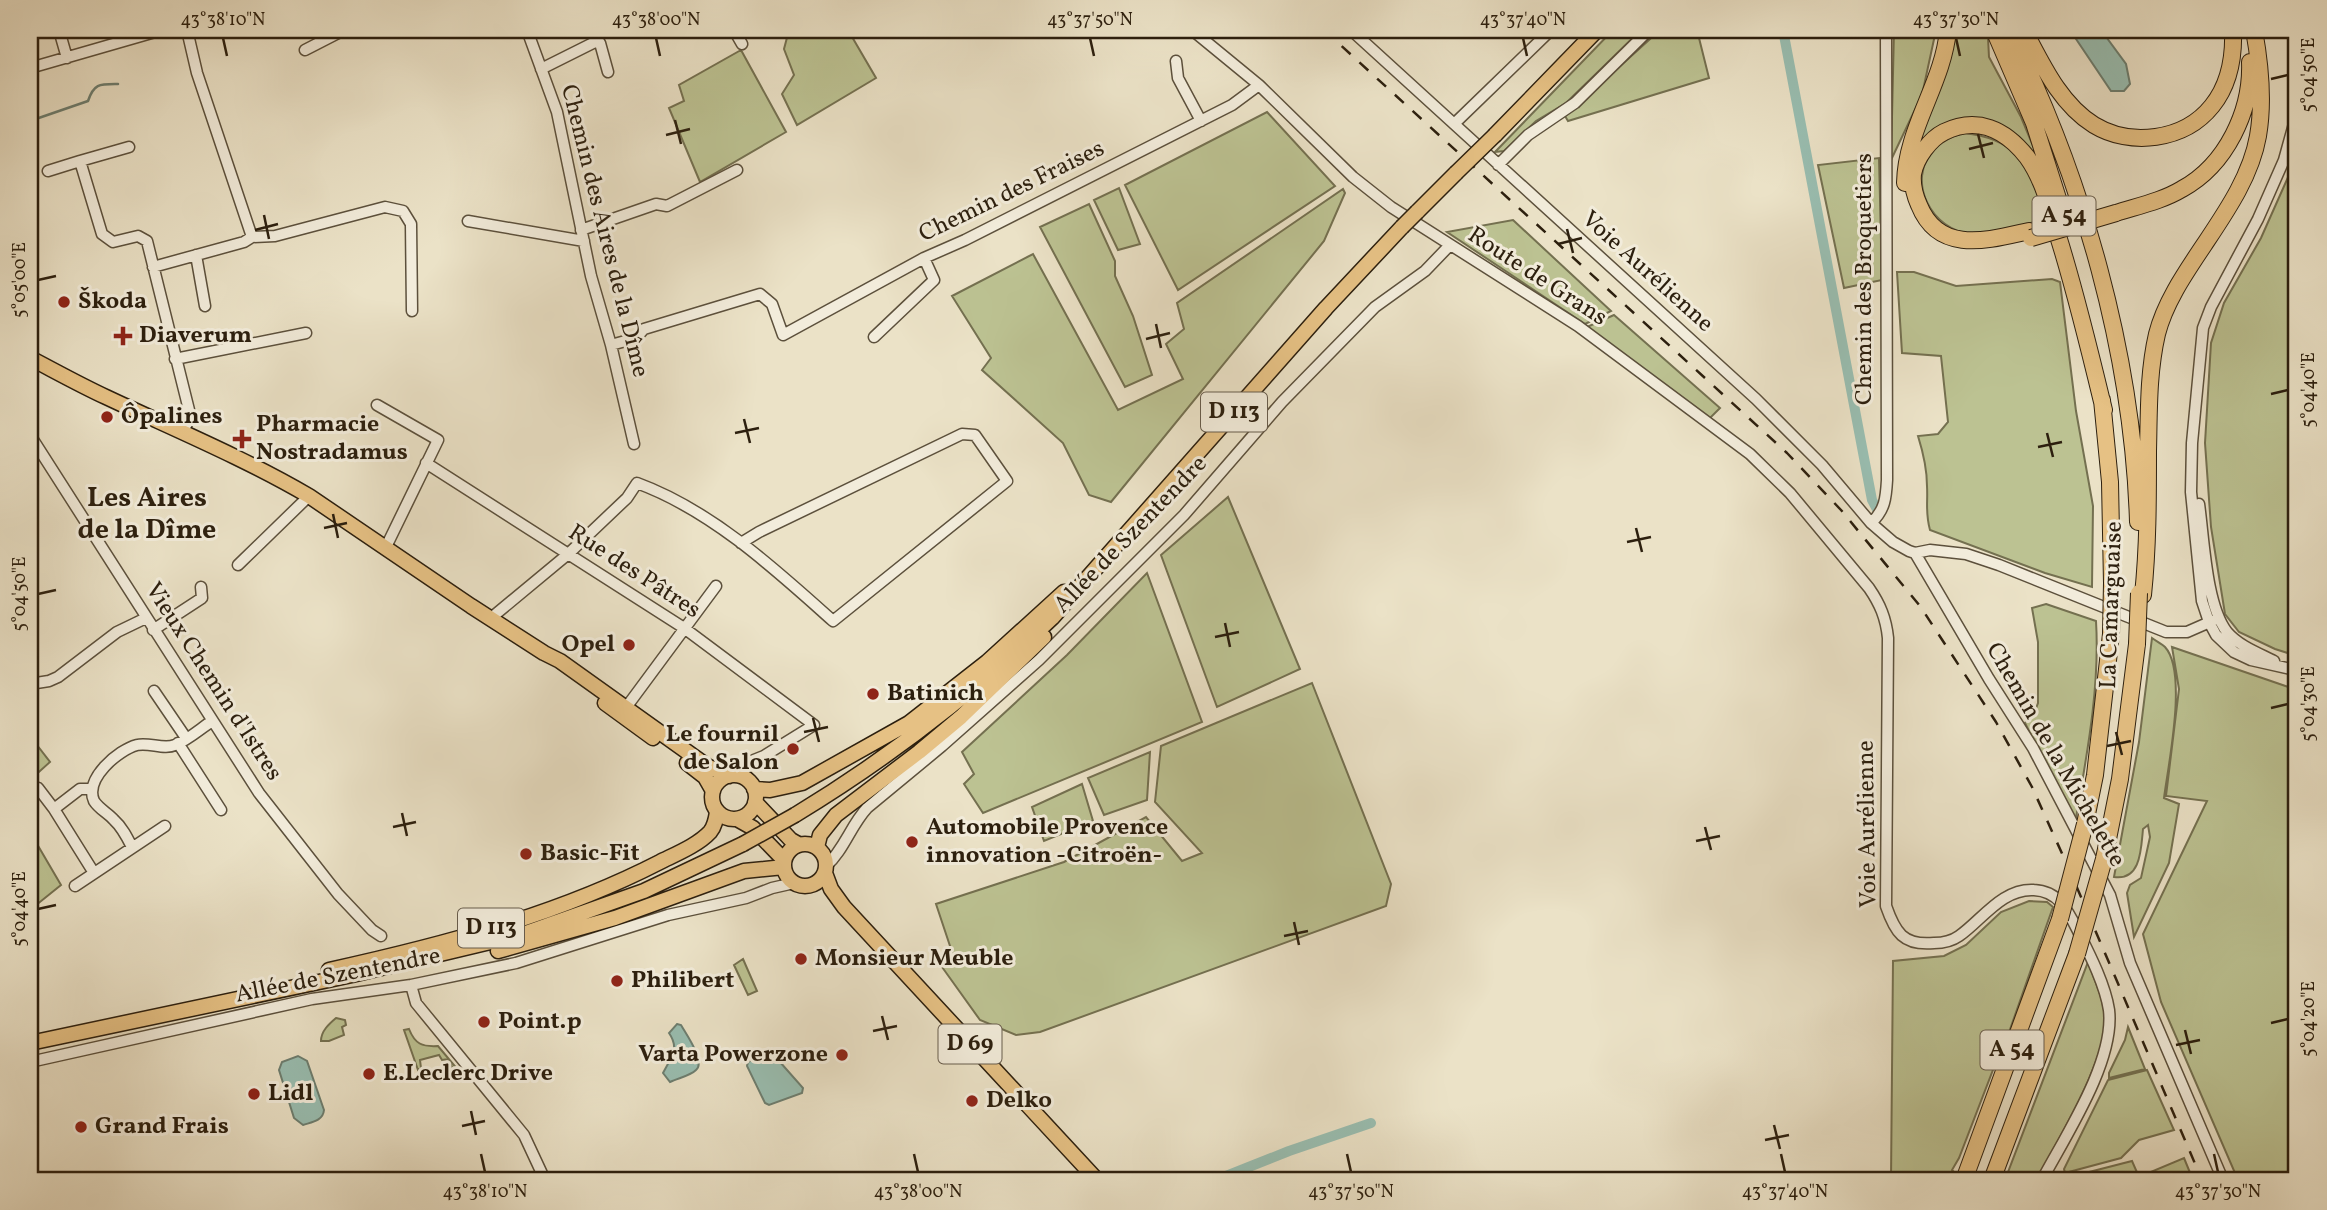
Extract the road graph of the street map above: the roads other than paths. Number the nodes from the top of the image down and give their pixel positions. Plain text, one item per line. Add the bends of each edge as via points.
1 (59, 30) edge
2 (162, 30) edge
3 (187, 30) edge
4 (344, 30) edge
5 (527, 30) edge
6 (734, 30) edge
7 (1195, 30) edge
8 (1351, 30) edge
9 (1551, 30) edge
10 (1597, 30) edge
11 (1649, 30) edge
12 (1886, 30) edge
13 (1948, 30) edge
14 (1994, 30) edge
15 (2009, 30) edge
16 (2024, 30) edge
17 (2233, 30) edge
18 (2240, 30) edge
19 (2248, 30) edge
20 (2254, 30) edge
21 (742, 44) dead end
22 (305, 50) dead end
23 (67, 58) junction
24 (1176, 61) dead end
25 (30, 68) edge
26 (541, 69) junction
27 (608, 72) dead end
28 (1259, 85) junction
29 (2297, 113) edge
30 (1201, 121) junction
31 (1454, 124) junction
32 (130, 147) dead end
33 (80, 161) junction
34 (1498, 165) junction
35 (737, 170) dead end
36 (48, 171) dead end
37 (2115, 210) junction
38 (468, 221) dead end
39 (2030, 234) junction
40 (582, 236) junction
41 (252, 237) junction
42 (1450, 244) junction
43 (196, 255) junction
44 (924, 258) junction
45 (153, 267) junction
46 (205, 306) dead end
47 (412, 311) dead end
48 (306, 333) dead end
49 (874, 337) dead end
50 (260, 343) junction
51 (611, 345) junction
52 (274, 348) dead end
53 (30, 358) edge
54 (175, 359) junction
55 (377, 405) dead end
56 (2104, 410) junction
57 (182, 432) junction
58 (30, 435) edge
59 (634, 444) dead end
60 (426, 463) junction
61 (309, 496) junction
62 (1871, 523) junction
63 (759, 532) junction
64 (741, 543) junction
65 (385, 549) junction
66 (756, 552) junction
67 (1912, 552) junction
68 (567, 555) junction
69 (238, 565) dead end
70 (1098, 565) junction
71 (1853, 566) joint
72 (716, 586) dead end
73 (201, 587) dead end
74 (2141, 594) junction
75 (146, 618) junction
76 (491, 618) junction
77 (1052, 618) junction
78 (2214, 620) junction
79 (684, 628) junction
80 (153, 630) junction
81 (2294, 671) edge
82 (30, 684) edge
83 (154, 691) dead end
84 (624, 711) junction
85 (212, 722) junction
86 (650, 730) junction
87 (182, 741) junction
88 (733, 776) junction
89 (38, 788) dead end
90 (92, 789) junction
91 (713, 790) junction
92 (755, 796) junction
93 (54, 809) junction
94 (221, 810) dead end
95 (717, 812) junction
96 (737, 819) junction
97 (165, 826) dead end
98 (798, 844) junction
99 (132, 847) junction
100 (822, 859) junction
101 (787, 870) junction
102 (94, 873) junction
103 (811, 885) junction
104 (75, 886) dead end
105 (844, 907) junction
106 (381, 936) dead end
107 (352, 975) junction
108 (411, 985) junction
109 (238, 998) junction
110 (30, 1042) edge
111 (30, 1062) edge
112 (545, 1180) edge
113 (1097, 1180) edge
114 (1964, 1180) edge
115 (1992, 1180) edge
116 (2042, 1180) edge
117 (2223, 1180) edge

1 - 23 street
2 - 23 street
3 - 41 street
4 - 22 street
5 - 26 street, Chemin des Aires de la Dîme
6 - 21 street
7 - 28 street, Route de Grans
8 - 31 street, Voie Aurélienne
9 - 31 street
10 - 70 main road, D 113, bridge via 1402,227
11 - 34 street via 1575,103 1528,135
12 - 62 street, Chemin des Broquetiers via 1887,480 1886,502
13 - 39 highway via 1941,70 1907,156 1906,196 1913,215 1932,239 1962,250 1984,249
14 - 56 highway, La Camarguaise / A 54 via 2034,123 2076,257
15 - 74 highway, La Camarguaise / A 54 via 2059,142 2110,315 2134,462
16 - 17 highway via 2072,107 2108,133 2142,139 2169,134 2211,107 2230,67
18 - 37 highway via 2242,74 2236,108 2216,147 2176,182
19 - 37 highway via 2250,74 2245,107 2220,156 2185,188
20 - 74 highway via 2260,112 2251,161 2227,210 2171,298 2158,332 2148,383 2147,552
23 - 25 street
24 - 30 street via 1178,78
26 - 27 street via 595,42 600,43
26 - 40 street, Chemin des Aires de la Dîme via 557,112
28 - 30 street, Chemin des Fraises
28 - 42 street, Route de Grans via 1353,177
29 - 78 street via 2284,160 2203,328 2192,460
30 - 44 street, Chemin des Fraises
31 - 34 street, Voie Aurélienne
32 - 33 street
33 - 36 street
33 - 45 street via 102,234 113,242 138,236 147,241
34 - 62 street, Voie Aurélienne via 1756,399 1822,465
35 - 40 street via 667,206 656,204
37 - 39 highway
38 - 40 street
39 - 56 highway via 1984,241 1958,240 1940,232 1924,217 1915,194 1913,173 1923,151 1939,135 1975,124 2004,135 2028,158 2050,209 2075,291
40 - 51 street, Chemin des Aires de la Dîme
41 - 43 street
41 - 47 street via 275,236 385,207 403,211 411,224
42 - 71 street, Route de Grans via 1578,326 1750,454
42 - 100 street, Allée de Szentendre via 1425,271 1375,307 1282,401 1184,515 1039,660 867,808 839,849
43 - 45 street
43 - 46 street
44 - 49 street via 934,279
44 - 51 street, Chemin des Fraises via 783,335 772,304 760,294 644,328 636,338
45 - 54 street
48 - 50 street
50 - 52 street
50 - 54 street
51 - 59 street, Chemin des Aires de la Dîme
53 - 57 main road
54 - 57 street via 189,410
55 - 60 street via 438,440
56 - 114 highway, La Camarguaise / A 54, bridge via 2110,482 2111,634 2095,775 2060,919
57 - 61 main road
58 - 75 street, Vieux Chemin d'Istres
60 - 65 street
60 - 68 street, Rue des Pâtres
61 - 65 main road
61 - 69 street
62 - 67 street, Voie Aurélienne
63 - 64 street
63 - 66 street
63 - 66 street via 962,434 975,435 1007,481 833,621
64 - 66 street
64 - 68 street via 663,493 636,483 627,498
65 - 76 main road
67 - 78 street via 1966,554 2166,632 2187,632
67 - 117 street, Chemin de la Michelette via 2033,748 2110,895 2130,963
68 - 76 street
68 - 79 street, Rue des Pâtres
70 - 77 main road, D 113
70 - 92 main road via 978,670 909,723 802,783
71 - 116 street, Voie Aurélienne via 1880,603 1886,621 1886,906 1893,925 1902,937 1921,944 1945,942 2017,892 2049,893 2073,920 2108,1007 2110,1027 2102,1063
72 - 79 street
73 - 80 street via 202,598
74 - 115 highway, La Camarguaise / A 54, bridge via 2120,779 2104,859 2077,954
75 - 80 street, Vieux Chemin d'Istres
75 - 82 street via 117,632 58,677
76 - 84 main road via 560,661
77 - 100 main road via 1050,630 1032,650 971,708 836,815 820,835
77 - 107 main road, D 113, bridge via 946,713 872,766 743,844 644,891 556,924
78 - 81 street via 2243,645
79 - 84 street
79 - 88 street, Rue des Pâtres via 814,725 764,756 738,766
80 - 85 street, Vieux Chemin d'Istres
83 - 87 street
84 - 86 main road
85 - 87 street
85 - 106 street, Vieux Chemin d'Istres via 259,793 338,894
86 - 88 main road via 709,767
86 - 91 main road via 702,773
87 - 90 street via 173,747 135,745 97,775
87 - 94 street
88 - 91 main road via 722,779
88 - 92 main road via 747,780
89 - 93 street
90 - 93 street via 80,789
90 - 99 street via 94,800 114,818
91 - 95 main road
92 - 96 main road via 749,813
92 - 98 main road
93 - 102 street
95 - 96 main road
95 - 109 main road, D 113 via 713,829 705,836 609,886 483,930 271,984
96 - 101 main road via 752,828
97 - 99 street
98 - 100 main road via 811,844
98 - 101 main road via 790,849
99 - 102 street
100 - 103 main road via 817,882
100 - 105 main road, D 69 via 831,889
101 - 103 main road
101 - 107 main road via 744,871 650,907 510,948
101 - 108 street, Allée de Szentendre via 772,888 746,898 654,919 516,962
102 - 104 street
103 - 105 main road, D 69
105 - 113 main road, D 69
107 - 109 main road, D 113
108 - 111 street, Allée de Szentendre via 312,999
108 - 112 street via 416,1003 524,1135
109 - 110 main road, D 113

